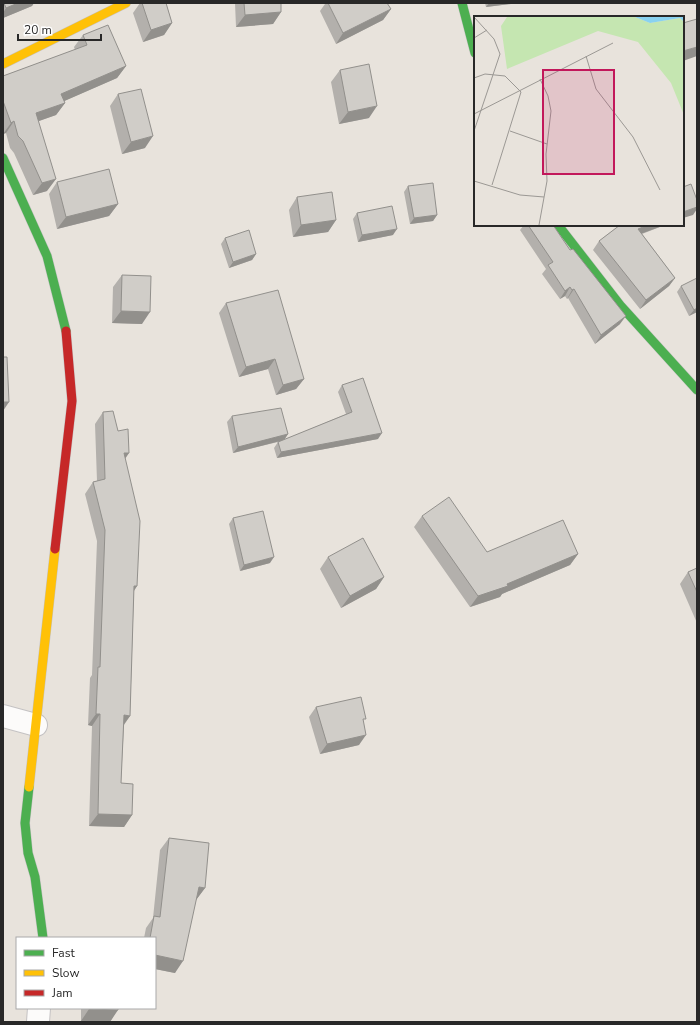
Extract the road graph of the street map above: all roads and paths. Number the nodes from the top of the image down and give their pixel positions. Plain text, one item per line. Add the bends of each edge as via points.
1 (126, 3) edge
2 (462, 3) edge
3 (474, 49) edge
4 (3, 64) edge
5 (3, 158) edge
6 (559, 226) edge
7 (697, 390) edge
8 (3, 716) edge
9 (36, 725) junction
10 (43, 937) edge
11 (39, 1009) edge
12 (38, 1022) edge

1 - 4 street
2 - 3 street
5 - 9 street via 47,256 66,328 72,401
6 - 7 street via 620,305
8 - 9 street
9 - 10 street via 25,823
11 - 12 street

